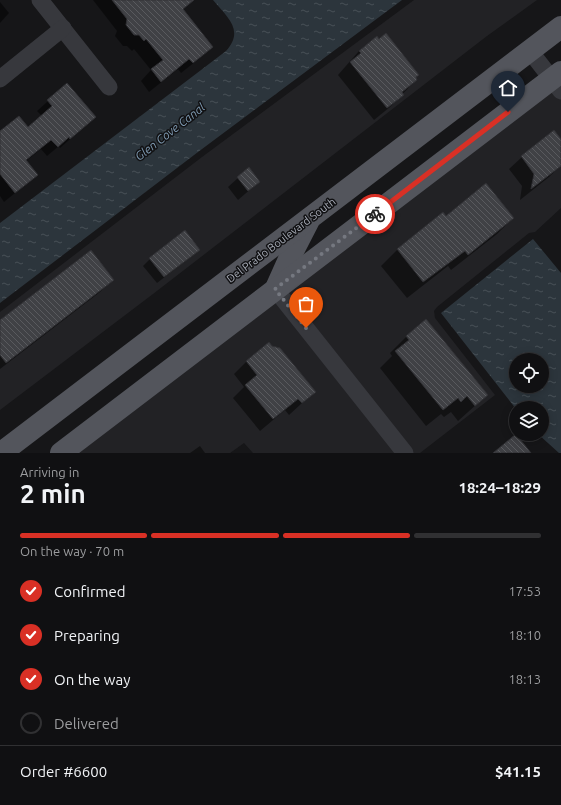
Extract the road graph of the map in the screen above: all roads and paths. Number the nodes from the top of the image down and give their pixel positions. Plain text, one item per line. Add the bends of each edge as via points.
1 (40, 0) edge
2 (561, 27) edge
3 (63, 28) junction
4 (530, 50) junction
5 (0, 78) edge
6 (558, 81) edge
7 (109, 87) dead end
8 (312, 216) junction
9 (275, 289) junction
10 (2, 453) edge
11 (61, 453) edge
12 (405, 453) edge

1 - 3 street
2 - 4 main road, Del Prado Boulevard South
3 - 5 street
3 - 7 street
4 - 6 street
4 - 8 main road, Del Prado Boulevard South
6 - 9 main road
8 - 9 main road
8 - 10 main road, Del Prado Boulevard South
9 - 11 main road
9 - 12 street

